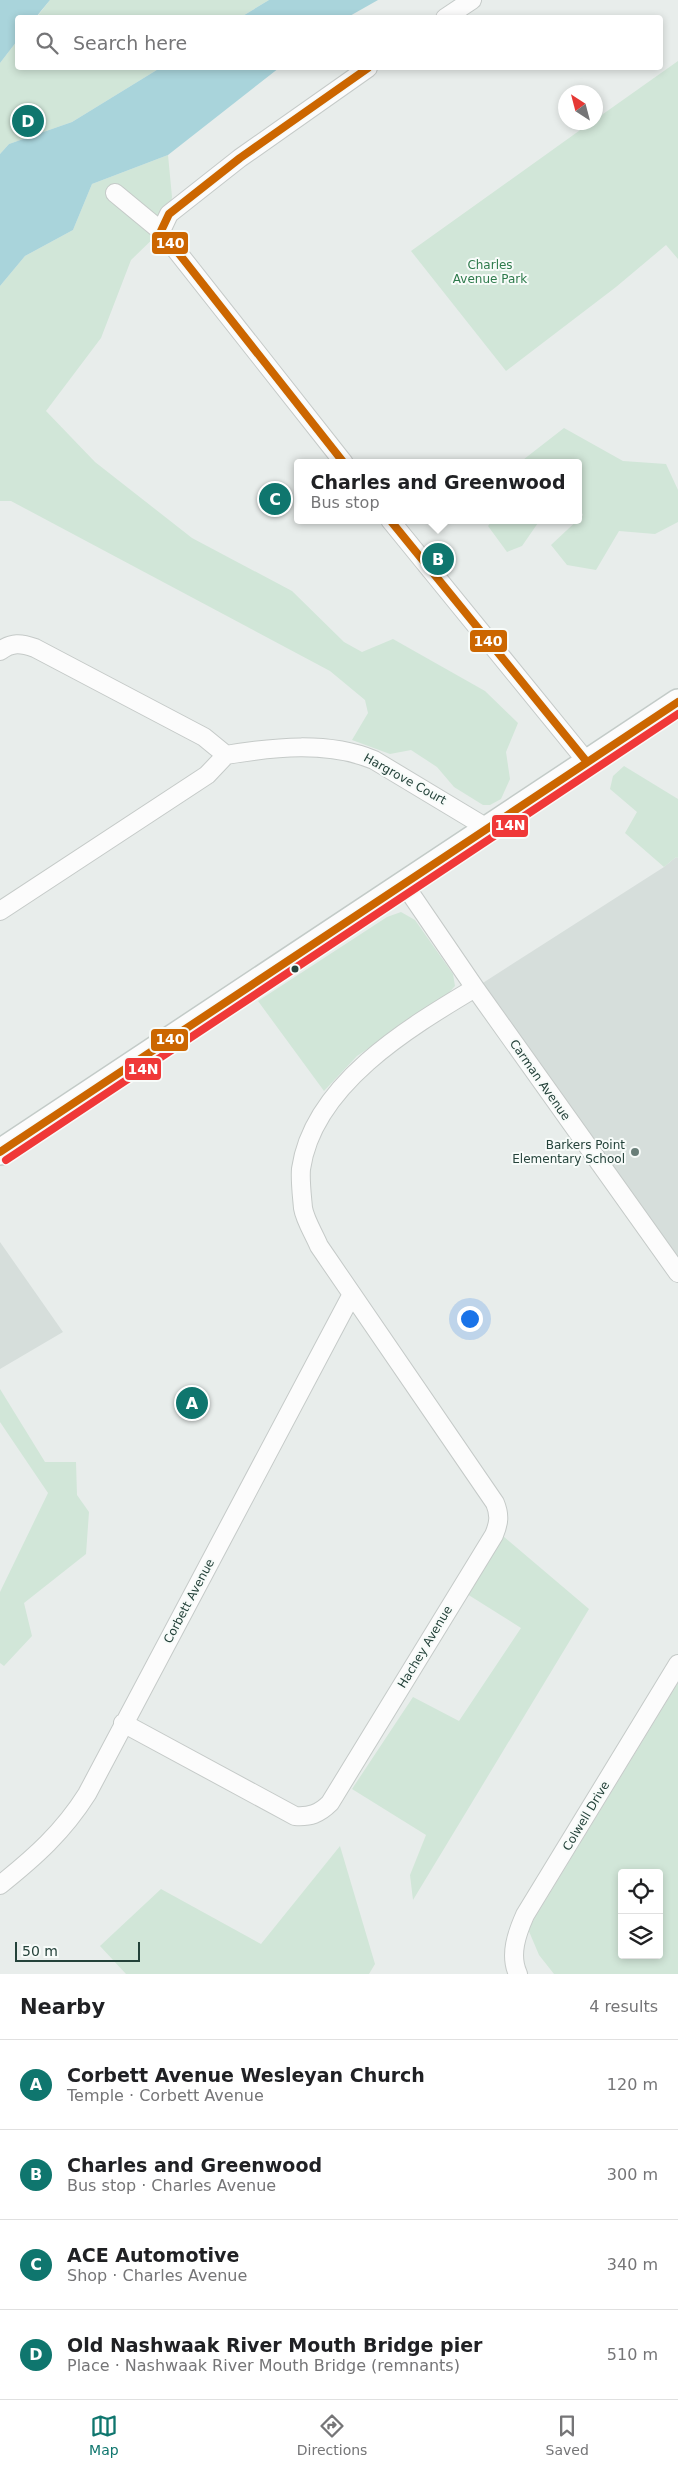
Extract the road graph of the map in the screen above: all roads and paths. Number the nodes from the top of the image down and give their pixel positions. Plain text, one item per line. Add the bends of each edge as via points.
1 (472, 0) edge
2 (450, 15) edge
3 (365, 70) edge
4 (114, 193) dead end
5 (161, 231) junction
6 (341, 459) edge
7 (393, 524) edge
8 (0, 651) edge
9 (678, 702) edge
10 (226, 755) junction
11 (587, 762) junction
12 (487, 828) junction
13 (404, 884) junction
14 (0, 911) edge
15 (475, 988) junction
16 (0, 1152) edge
17 (678, 1273) edge
18 (351, 1296) junction
19 (678, 1664) edge
20 (124, 1723) junction
21 (0, 1885) edge
22 (518, 1974) edge

1 - 2 street
3 - 5 street via 233,163 169,214
4 - 5 street
5 - 6 street
7 - 11 street
8 - 10 street via 8,645 22,643 35,648 204,737
9 - 11 main road
10 - 12 street, Hargrove Court via 271,747 357,753
10 - 14 street via 207,775
11 - 12 main road
12 - 13 main road
13 - 15 street, Carman Avenue
13 - 16 main road
15 - 17 street, Carman Avenue
15 - 18 street, Hachey Avenue via 390,1043 354,1073 330,1100 313,1132 301,1170 303,1210 318,1246
18 - 20 street, Corbett Avenue
18 - 20 street, Hachey Avenue via 495,1503 499,1524 494,1535 330,1803 321,1812 308,1817 295,1816
19 - 22 street, Colwell Drive via 525,1916 514,1951
20 - 21 street, Corbett Avenue via 88,1794 72,1818 53,1840

